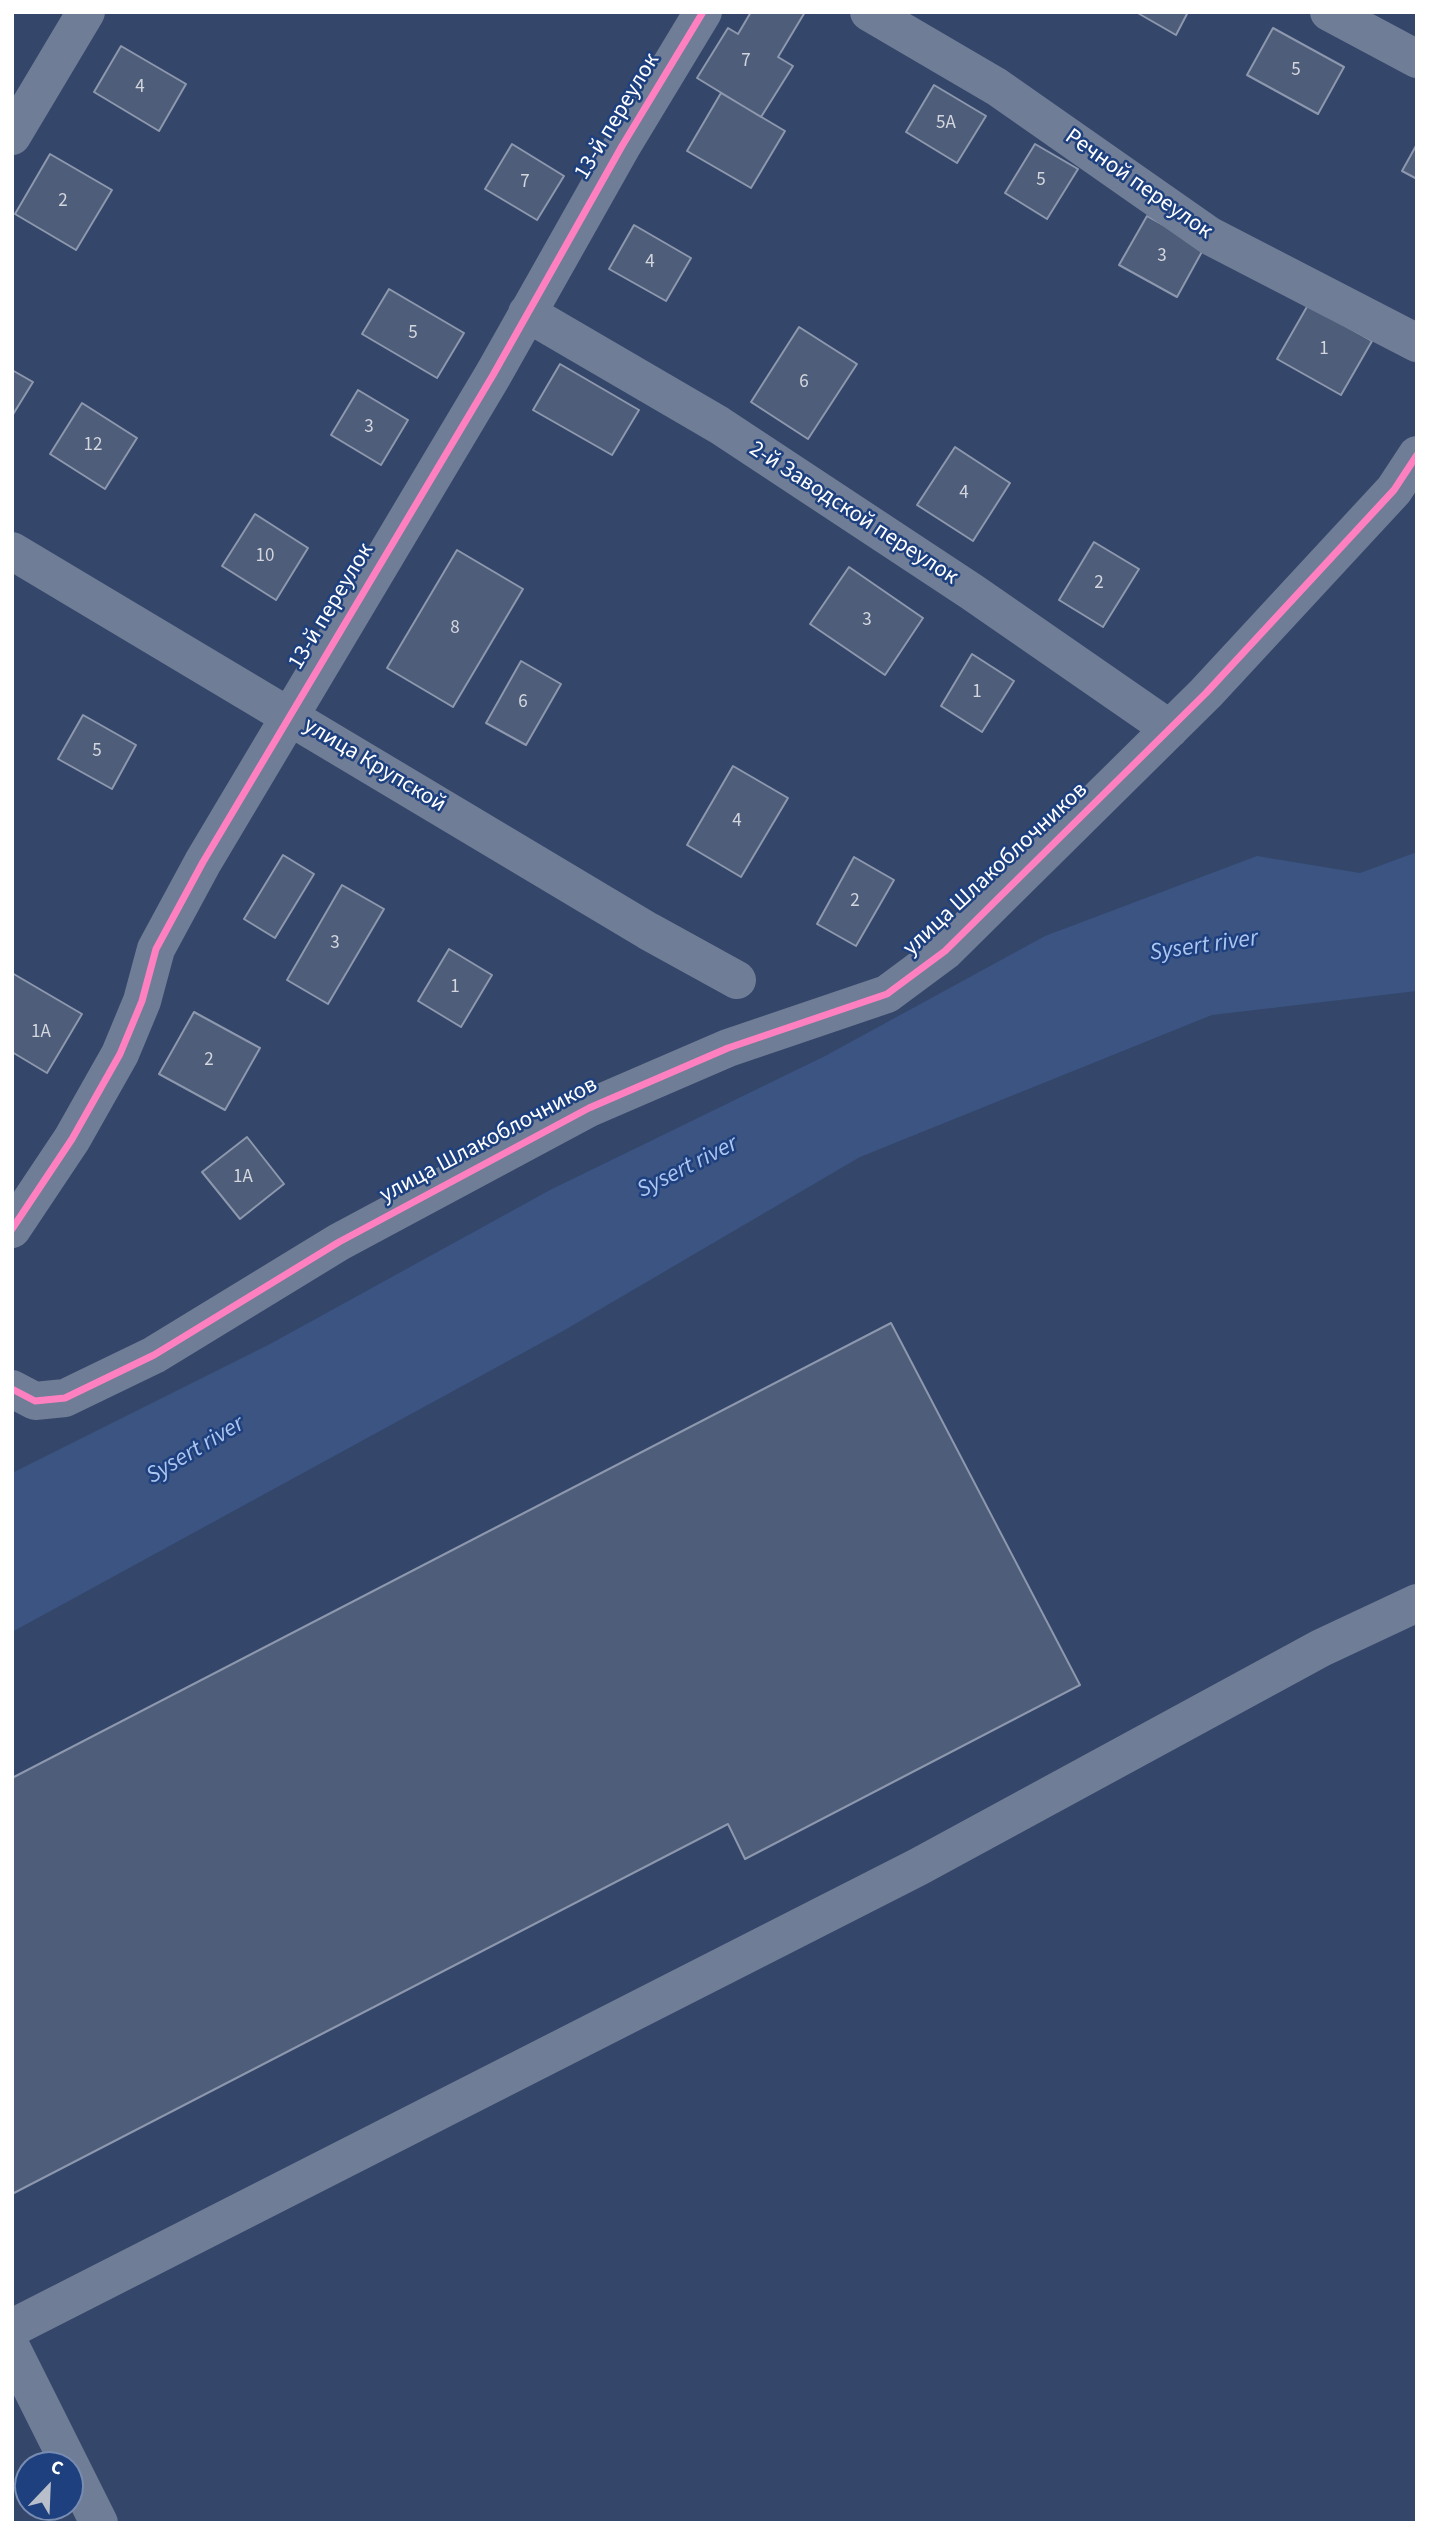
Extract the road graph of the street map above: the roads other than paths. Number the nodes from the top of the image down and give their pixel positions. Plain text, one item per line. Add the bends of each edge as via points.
1 (86, 12) edge
2 (703, 12) edge
3 (869, 12) edge
4 (1329, 12) edge
5 (1417, 60) edge
6 (12, 136) edge
7 (527, 313) junction
8 (1417, 343) edge
9 (1417, 455) edge
10 (12, 551) edge
11 (290, 715) junction
12 (1170, 729) junction
13 (737, 980) dead end
14 (12, 1228) edge
15 (12, 1389) edge
16 (1417, 1603) edge
17 (12, 2328) edge
18 (12, 2348) edge
19 (99, 2523) edge

1 - 6 street
2 - 7 street, 13-й переулок
3 - 8 street, Речной переулок via 997,87 1210,236
4 - 5 street
7 - 11 street, 13-й переулок
7 - 12 street, 2-й Заводской переулок via 719,425
9 - 12 street, улица Шлакоблочников via 1394,490
10 - 11 street, улица Крупской
11 - 13 street, улица Крупской
11 - 14 street, 13-й переулок via 156,949 142,1001 120,1054 72,1139
12 - 15 street, улица Шлакоблочников via 945,951 887,994 728,1048 589,1108 339,1242 154,1355 65,1398 36,1401
16 - 17 street via 1321,1648 918,1867
18 - 19 street

